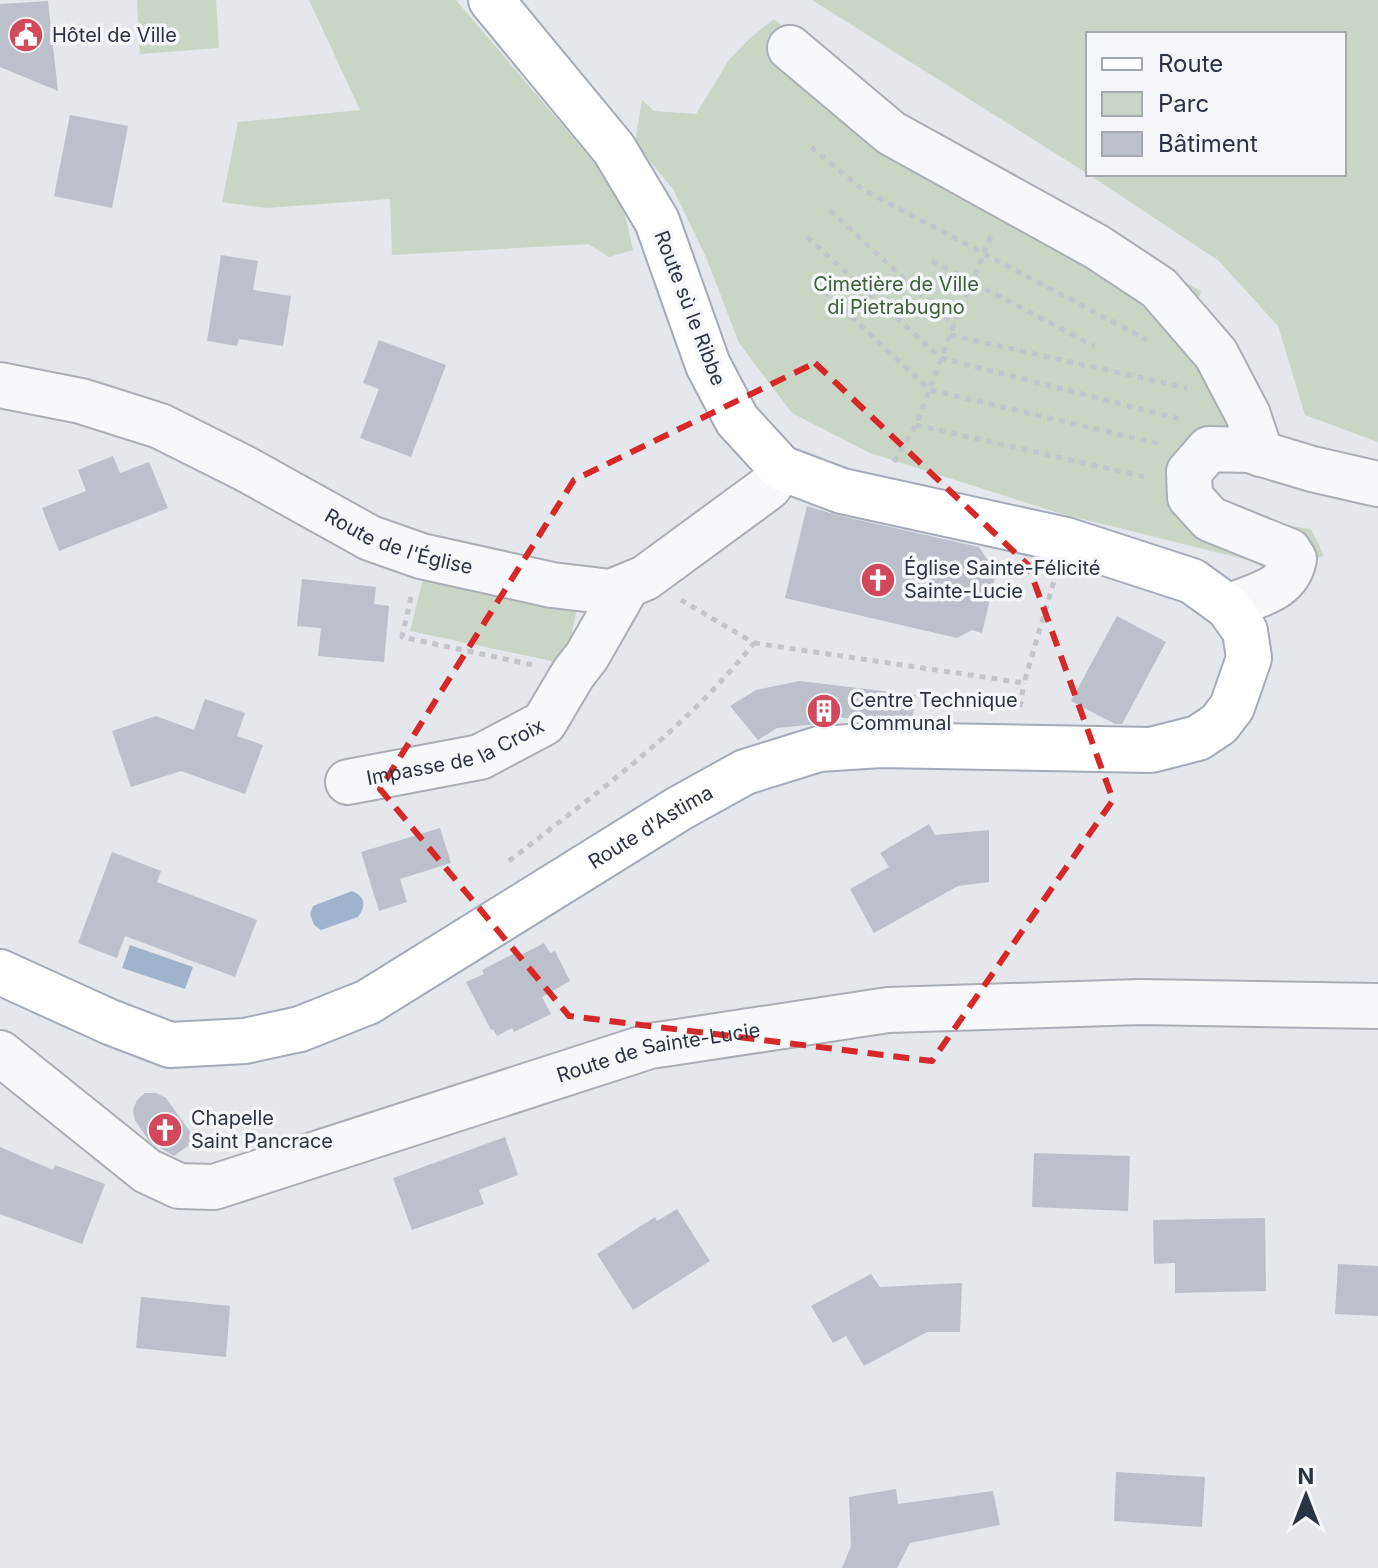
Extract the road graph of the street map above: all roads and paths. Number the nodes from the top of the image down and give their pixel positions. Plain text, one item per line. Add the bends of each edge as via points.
1 (491, 0) edge
2 (790, 48) dead end
3 (811, 147) dead end
4 (1006, 198) junction
5 (830, 210) dead end
6 (807, 237) dead end
7 (985, 253) junction
8 (932, 261) dead end
9 (973, 283) junction
10 (816, 284) dead end
11 (954, 325) junction
12 (950, 335) junction
13 (1148, 341) dead end
14 (1094, 346) dead end
15 (941, 358) junction
16 (0, 385) edge
17 (930, 390) junction
18 (1201, 392) dead end
19 (1194, 423) dead end
20 (916, 425) junction
21 (1165, 445) dead end
22 (1261, 454) junction
23 (781, 468) junction
24 (888, 472) dead end
25 (1157, 479) dead end
26 (1378, 484) edge
27 (1066, 540) junction
28 (636, 582) junction
29 (1228, 607) junction
30 (402, 637) dead end
31 (754, 643) junction
32 (573, 674) junction
33 (348, 782) dead end
34 (508, 862) dead end
35 (0, 972) edge
36 (1378, 1006) edge
37 (0, 1053) edge

1 - 23 main road, Route sù le Ribbe via 614,149 657,221 708,365 737,420
2 - 4 street via 891,133
3 - 7 path via 862,189
4 - 7 path
4 - 22 street via 1159,288 1216,354 1248,415
5 - 11 path
6 - 15 path
7 - 9 path
7 - 13 path
8 - 9 path
9 - 11 path
9 - 14 path
10 - 17 path
11 - 12 path
12 - 15 path
12 - 18 path
15 - 17 path
15 - 19 path
16 - 28 street, Route de l'Église via 81,401 160,426 370,538 421,556 552,585 611,592
17 - 20 path
17 - 21 path
20 - 24 path
20 - 25 path
22 - 26 street
22 - 29 street via 1209,449 1189,472 1190,497 1210,519 1289,551 1294,559 1291,574 1281,585
23 - 27 main road, Route sù le Ribbe via 842,491
23 - 28 street via 769,487
27 - 29 main road, Route sù le Ribbe via 1192,581
27 - 31 path via 1024,683
28 - 31 path
28 - 32 street, Impasse de la Croix
29 - 35 main road, Route d'Astima via 1245,631 1249,658 1232,707 1198,738 1151,750 881,745 819,749 745,772 368,1002 300,1029 245,1041 170,1045
30 - 32 path
31 - 34 path via 727,678 644,757
32 - 33 street, Impasse de la Croix via 544,723 480,757
36 - 37 street, Route de Sainte-Lucie via 1140,1002 888,1010 650,1046 214,1187 179,1186 147,1171

